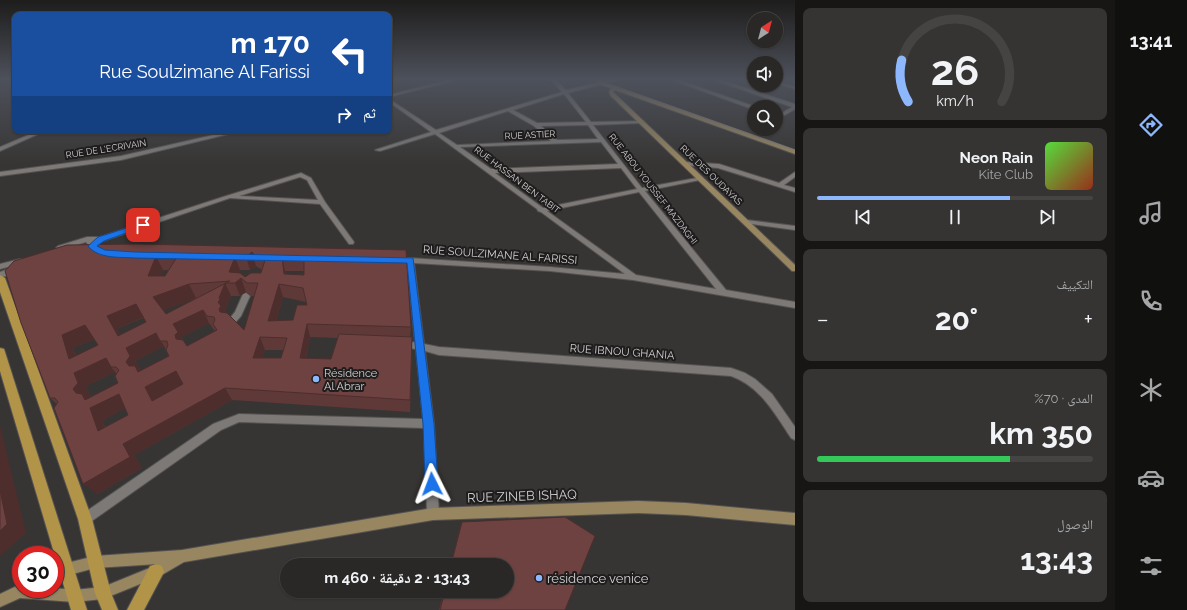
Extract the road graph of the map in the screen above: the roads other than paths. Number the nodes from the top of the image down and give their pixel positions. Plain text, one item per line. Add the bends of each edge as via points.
1 (400, 107) edge
2 (513, 107) edge
3 (577, 107) edge
4 (626, 107) edge
5 (669, 107) edge
6 (682, 107) edge
7 (795, 107) edge
8 (508, 109) junction
9 (783, 114) edge
10 (642, 122) junction
11 (590, 123) junction
12 (536, 125) junction
13 (436, 131) junction
14 (35, 134) edge
15 (225, 134) edge
16 (603, 140) junction
17 (555, 141) junction
18 (458, 146) junction
19 (795, 147) edge
20 (0, 149) edge
21 (378, 150) dead end
22 (795, 152) edge
23 (686, 164) junction
24 (623, 166) junction
25 (490, 171) junction
26 (0, 174) edge
27 (795, 174) edge
28 (700, 178) junction
29 (781, 184) junction
30 (640, 189) junction
31 (795, 190) edge
32 (228, 197) junction
33 (322, 202) junction
34 (540, 210) junction
35 (747, 222) junction
36 (795, 228) edge
37 (351, 242) dead end
38 (89, 243) junction
39 (51, 251) edge
40 (105, 253) edge
41 (61, 255) edge
42 (29, 258) edge
43 (387, 260) edge
44 (410, 260) junction
45 (792, 263) edge
46 (0, 267) edge
47 (23, 268) edge
48 (795, 269) edge
49 (0, 275) edge
50 (633, 277) junction
51 (0, 278) edge
52 (724, 292) junction
53 (246, 296) edge
54 (795, 306) edge
55 (230, 323) edge
56 (396, 345) edge
57 (420, 346) junction
58 (0, 352) edge
59 (428, 424) junction
60 (795, 435) edge
61 (433, 514) junction
62 (85, 519) junction
63 (795, 519) edge
64 (54, 546) edge
65 (182, 556) junction
66 (95, 562) junction
67 (64, 571) edge
68 (156, 572) junction
69 (64, 578) edge
70 (103, 594) junction
71 (12, 595) edge
72 (56, 598) edge
73 (0, 601) edge
74 (76, 603) edge
75 (110, 610) edge
76 (136, 610) edge

1 - 13 street, RUE HASSAN BEN TABIT
2 - 8 street
3 - 11 street, RUE ABOU YOUSSEF MAZDAGHI
4 - 10 street, RUE DES OUDAYAS
5 - 22 street
6 - 19 street
7 - 9 street
8 - 12 street
8 - 13 street
10 - 11 street
10 - 23 street, RUE DES OUDAYAS
11 - 12 street
11 - 16 street, RUE ABOU YOUSSEF MAZDAGHI
12 - 17 street
13 - 18 street, RUE HASSAN BEN TABIT
13 - 21 street
14 - 20 street
15 - 26 street, RUE DE L'ECRIVAIN via 121,158
16 - 17 street, RUE ASTIER
16 - 24 street, RUE ABOU YOUSSEF MAZDAGHI
17 - 18 street, RUE ASTIER
18 - 25 street, RUE HASSAN BEN TABIT
23 - 28 street, RUE DES OUDAYAS
23 - 29 street via 719,166
24 - 25 street
24 - 30 street, RUE ABOU YOUSSEF MAZDAGHI
25 - 34 street, RUE HASSAN BEN TABIT
27 - 29 street
28 - 30 street
28 - 35 street, RUE DES OUDAYAS
29 - 31 street
30 - 34 street
30 - 52 street, RUE ABOU YOUSSEF MAZDAGHI
32 - 33 street
32 - 33 street via 301,176 309,178
32 - 38 street
33 - 37 street
34 - 50 street, RUE HASSAN BEN TABIT
35 - 36 street
35 - 45 street, RUE DES OUDAYAS
38 - 39 street
38 - 40 street via 97,251
38 - 41 street
42 - 46 street
43 - 44 street, RUE SOULZIMANE AL FARISSI
44 - 50 street, RUE SOULZIMANE AL FARISSI
44 - 57 street
45 - 48 street, RUE DES OUDAYAS
47 - 49 street
50 - 52 street, RUE SOULZIMANE AL FARISSI
51 - 62 main road via 56,420
52 - 54 street, RUE SOULZIMANE AL FARISSI
53 - 55 street via 238,314
56 - 57 street, RUE IBNOU GHANIA
57 - 59 street
57 - 60 street, RUE IBNOU GHANIA via 439,351 731,372 750,379 764,391
58 - 64 main road
59 - 61 street
59 - 62 street via 239,418 217,427
61 - 63 street, RUE ZINEB ISHAQ via 638,507
61 - 65 street, RUE ZINEB ISHAQ
62 - 66 main road
65 - 66 street, RUE ZINEB ISHAQ
65 - 68 street, RUE ZINEB ISHAQ
66 - 67 street, RUE ZINEB ISHAQ
66 - 70 main road
68 - 70 street, RUE ZINEB ISHAQ
68 - 76 main road
69 - 74 main road
70 - 74 street, RUE ZINEB ISHAQ
70 - 75 main road
71 - 73 street
72 - 74 street, RUE ZINEB ISHAQ

